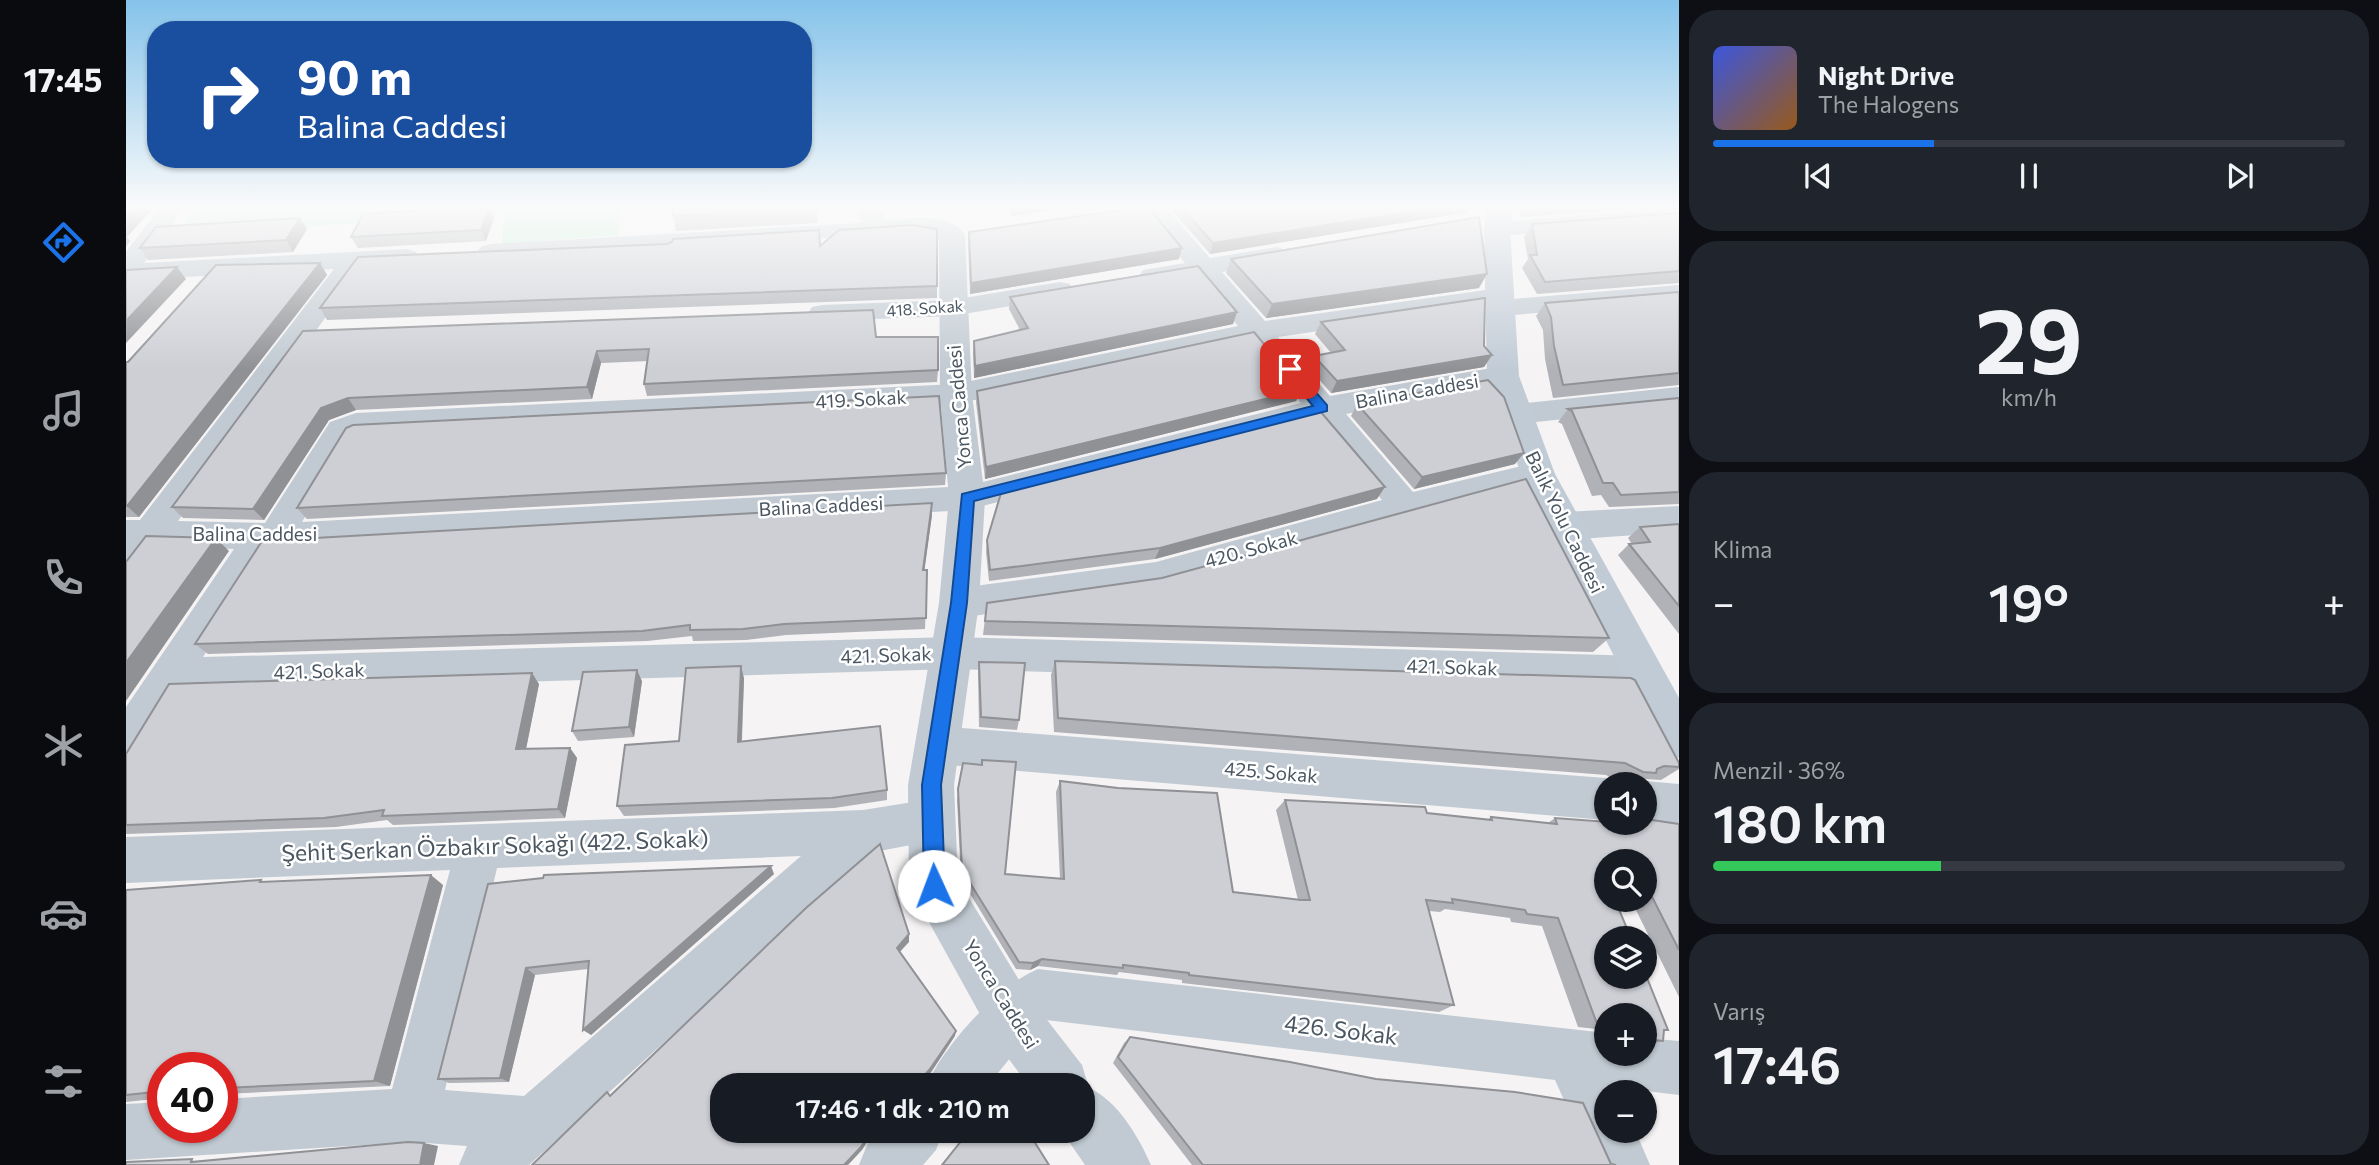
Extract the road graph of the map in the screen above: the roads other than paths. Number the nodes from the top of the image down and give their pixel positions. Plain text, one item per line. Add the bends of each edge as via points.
1 (327, 261) edge
2 (353, 261) edge
3 (960, 261) edge
4 (1197, 261) edge
5 (1236, 261) edge
6 (1496, 261) edge
7 (215, 267) junction
8 (1203, 267) junction
9 (126, 270) edge
10 (1124, 280) edge
11 (1084, 287) edge
12 (1679, 293) edge
13 (188, 296) edge
14 (1500, 302) junction
15 (952, 308) junction
16 (799, 314) edge
17 (1257, 331) junction
18 (1503, 376) junction
19 (956, 394) junction
20 (1679, 397) edge
21 (1322, 408) junction
22 (1516, 414) junction
23 (1538, 474) junction
24 (967, 498) junction
25 (1406, 506) junction
26 (1679, 519) edge
27 (1564, 526) junction
28 (138, 533) edge
29 (269, 537) junction
30 (126, 565) edge
31 (959, 603) junction
32 (953, 653) junction
33 (1642, 673) junction
34 (172, 675) junction
35 (1679, 737) edge
36 (126, 742) edge
37 (936, 745) junction
38 (1594, 798) edge
39 (1657, 803) edge
40 (1679, 805) edge
41 (932, 820) junction
42 (863, 832) junction
43 (479, 846) junction
44 (126, 860) edge
45 (1011, 1017) junction
46 (1573, 1057) junction
47 (1679, 1068) edge
48 (964, 1073) edge
49 (1053, 1073) edge
50 (412, 1115) junction
51 (533, 1124) junction
52 (238, 1126) edge
53 (1095, 1130) edge
54 (147, 1131) edge
55 (126, 1132) edge
56 (905, 1143) edge
57 (487, 1165) edge
58 (887, 1165) edge
59 (1121, 1165) edge
60 (1622, 1165) edge

1 - 7 street
2 - 28 street via 315,331
3 - 15 street, Yonca Caddesi
4 - 8 street
5 - 8 street
6 - 14 main road, Balık Yolu Caddesi
7 - 9 street
7 - 13 street
8 - 10 street
8 - 17 street
11 - 15 street, 418. Sokak
12 - 14 street
14 - 17 street, 419. Sokak
14 - 18 main road, Balık Yolu Caddesi
15 - 16 street, 418. Sokak
15 - 19 street, Yonca Caddesi
17 - 19 street, 419. Sokak
17 - 21 street
18 - 21 street, Balina Caddesi
18 - 22 main road, Balık Yolu Caddesi
19 - 24 street, Yonca Caddesi
19 - 29 street, 419. Sokak via 356,424 341,430
20 - 22 street
21 - 24 street, Balina Caddesi
21 - 25 street
22 - 23 main road, Balık Yolu Caddesi
23 - 25 street, 420. Sokak
23 - 27 main road, Balık Yolu Caddesi
24 - 29 street, Balina Caddesi
24 - 31 street, Yonca Caddesi
25 - 31 street, 420. Sokak via 1156,576
26 - 27 street
27 - 33 main road, Balık Yolu Caddesi
28 - 29 street, Balina Caddesi
28 - 30 street
29 - 34 street
31 - 32 street, Yonca Caddesi
32 - 33 street, 421. Sokak
32 - 34 street, 421. Sokak
32 - 37 street, Yonca Caddesi
33 - 35 main road, Balık Yolu Caddesi
34 - 36 street
37 - 38 street, 425. Sokak
37 - 41 street, Yonca Caddesi
39 - 40 street
41 - 42 street, Şehit Serkan Özbakır Sokağı (422. Sokak)
41 - 45 street, Yonca Caddesi via 934,886
42 - 43 street, Şehit Serkan Özbakır Sokağı (422. Sokak)
42 - 51 street
43 - 44 street, Şehit Serkan Özbakır Sokağı (422. Sokak)
43 - 50 street
45 - 46 street, 426. Sokak via 1038,994
45 - 48 street, 426. Sokak
45 - 49 street, Yonca Caddesi
46 - 47 street, 426. Sokak
46 - 60 street
50 - 51 street
50 - 52 street
51 - 57 street
53 - 59 street
54 - 55 street
56 - 58 street

